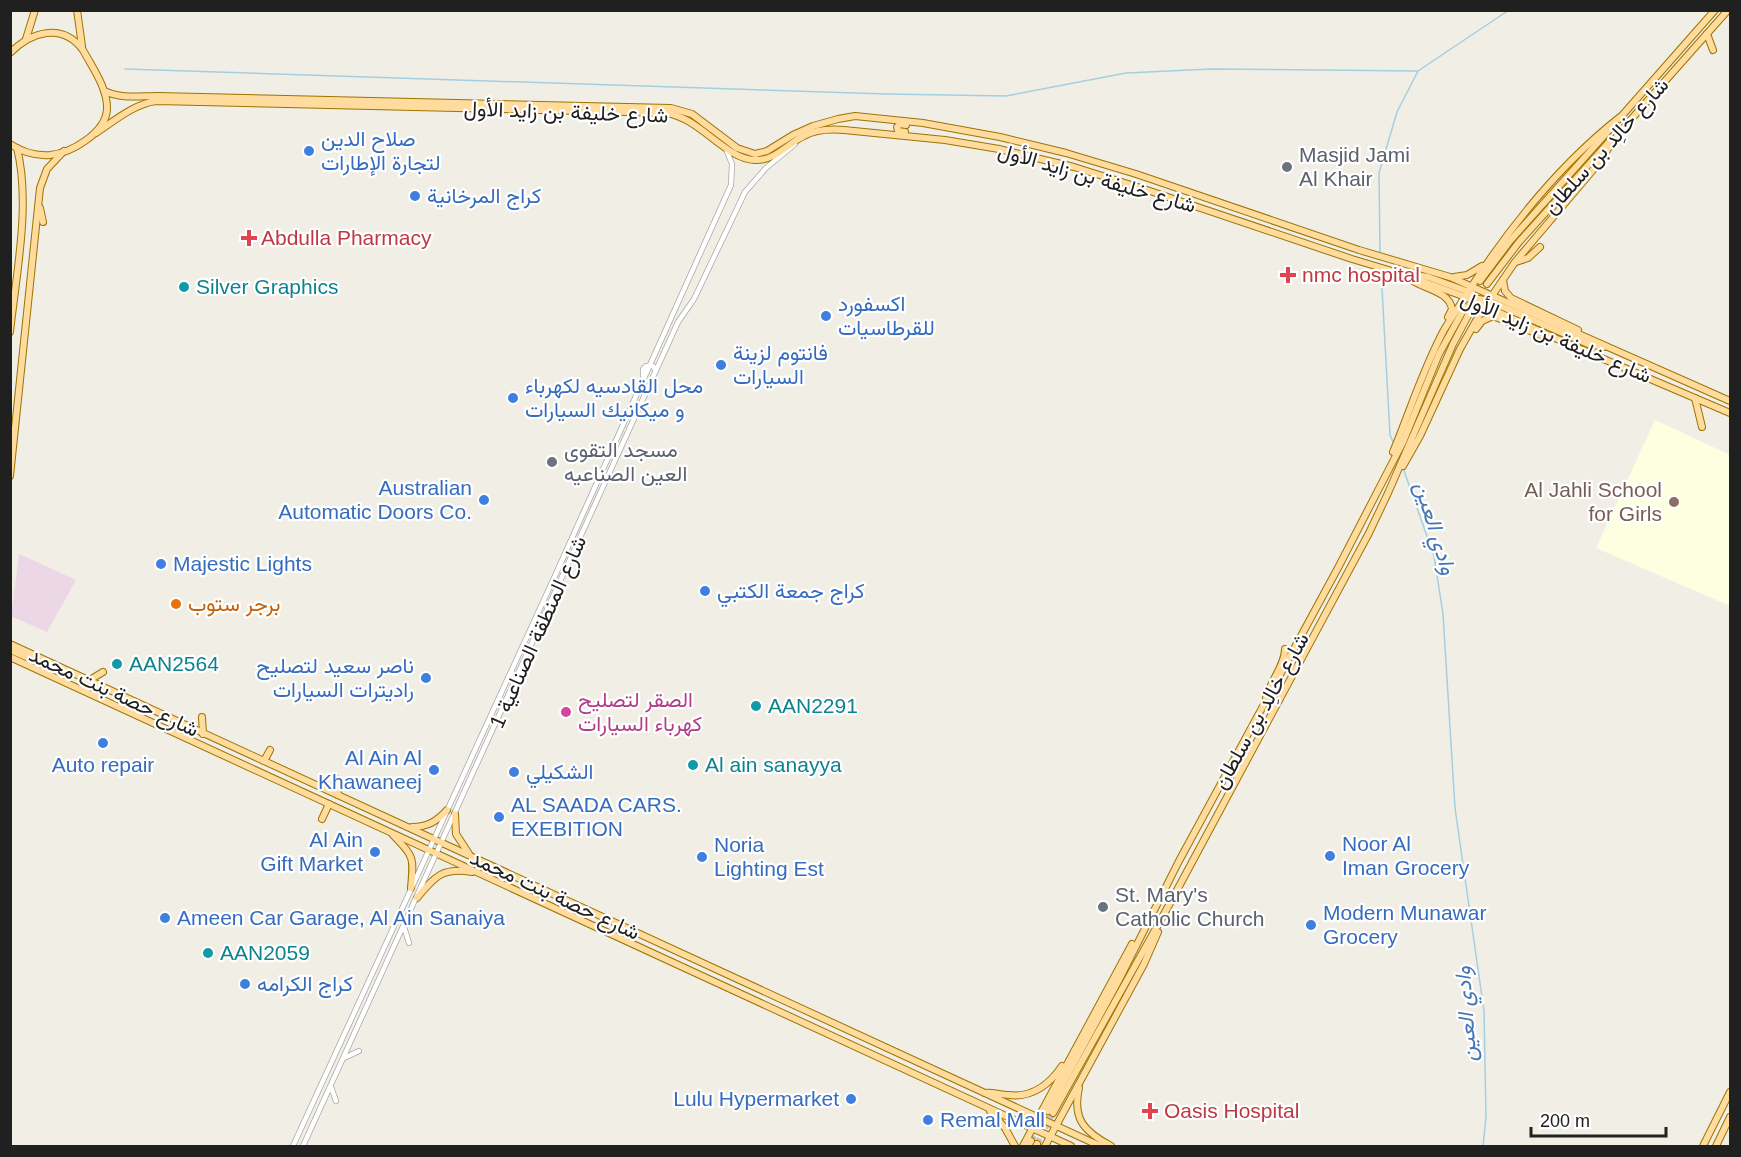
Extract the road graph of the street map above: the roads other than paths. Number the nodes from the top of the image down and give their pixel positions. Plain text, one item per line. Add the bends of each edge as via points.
1 (35, 10) edge
2 (77, 10) edge
3 (1715, 10) edge
4 (1728, 10) edge
5 (1707, 34) junction
6 (26, 40) junction
7 (83, 50) junction
8 (1713, 50) dead end
9 (10, 53) edge
10 (104, 91) junction
11 (1620, 117) junction
12 (936, 126) junction
13 (1620, 132) junction
14 (96, 133) junction
15 (800, 138) junction
16 (945, 140) junction
17 (10, 144) edge
18 (725, 147) junction
19 (17, 148) junction
20 (64, 151) junction
21 (39, 202) junction
22 (43, 222) dead end
23 (1540, 247) dead end
24 (1488, 261) junction
25 (1515, 262) junction
26 (1404, 274) junction
27 (1450, 277) junction
28 (1503, 280) junction
29 (1468, 292) junction
30 (1489, 300) junction
31 (10, 332) edge
32 (1591, 339) junction
33 (1566, 343) junction
34 (1614, 349) junction
35 (1430, 359) junction
36 (650, 365) junction
37 (656, 371) junction
38 (1447, 375) junction
39 (1695, 398) junction
40 (1731, 401) edge
41 (1415, 405) junction
42 (1428, 411) junction
43 (1731, 413) edge
44 (1702, 427) dead end
45 (10, 476) edge
46 (10, 639) edge
47 (10, 644) edge
48 (1285, 649) dead end
49 (10, 650) edge
50 (24, 650) junction
51 (10, 657) edge
52 (54, 665) junction
53 (512, 669) junction
54 (104, 672) dead end
55 (88, 681) junction
56 (516, 681) junction
57 (1263, 709) junction
58 (202, 717) dead end
59 (203, 734) junction
60 (270, 750) dead end
61 (264, 761) junction
62 (336, 779) dead end
63 (338, 795) junction
64 (329, 804) junction
65 (447, 810) junction
66 (455, 814) junction
67 (322, 819) dead end
68 (407, 826) junction
69 (390, 832) junction
70 (434, 839) junction
71 (442, 843) junction
72 (429, 849) junction
73 (438, 853) junction
74 (471, 857) junction
75 (481, 874) junction
76 (411, 888) junction
77 (417, 898) junction
78 (1152, 913) junction
79 (1161, 919) junction
80 (404, 927) junction
81 (409, 943) dead end
82 (359, 1051) dead end
83 (1073, 1055) junction
84 (344, 1058) junction
85 (1082, 1079) junction
86 (331, 1087) junction
87 (1731, 1092) edge
88 (983, 1094) junction
89 (336, 1101) dead end
90 (988, 1108) junction
91 (1731, 1117) edge
92 (1038, 1118) junction
93 (1056, 1127) junction
94 (1032, 1129) junction
95 (1050, 1137) junction
96 (293, 1146) edge
97 (303, 1146) edge
98 (1015, 1146) edge
99 (1023, 1146) edge
100 (1045, 1146) edge
101 (1071, 1146) edge
102 (1100, 1146) edge
103 (1111, 1146) edge
104 (1703, 1146) edge
105 (1716, 1146) edge

1 - 6 main road
2 - 7 main road
3 - 11 main road, شارع خالِد بن سلطان
4 - 5 main road, شارع خالِد بن سلطان
5 - 8 main road
5 - 13 main road, شارع خالِد بن سلطان
6 - 7 main road via 45,33 60,34
6 - 9 main road
7 - 10 main road
10 - 12 main road, شارع خليفة بن زايد الأول via 132,98 671,108 692,114 737,147 755,154 767,152 806,129 843,117 878,117
10 - 14 main road via 107,116
11 - 13 main road, شارع خالِد بن سلطان via 1517,233 1484,283
11 - 24 main road via 1552,182
12 - 16 main road via 900,124 897,128
12 - 27 main road, شارع خليفة بن زايد الأول via 1030,144 1108,165
13 - 25 main road
14 - 18 main road, شارع خليفة بن زايد الأول via 129,111 152,102 279,104 667,113 690,121
14 - 20 main road, شارع خليفة بن زايد الأول
15 - 16 main road, شارع خليفة بن زايد الأول via 838,129
15 - 18 main road, شارع خليفة بن زايد الأول via 762,160 744,158
15 - 37 street, شارع المنطقة الصناعية 1 via 760,173 745,192
16 - 26 main road, شارع خليفة بن زايد الأول via 1074,167
17 - 19 main road
18 - 36 street, شارع المنطقة الصناعية 1 via 732,164 731,184
19 - 20 main road via 42,155
19 - 31 main road via 23,205
20 - 21 main road via 45,173
21 - 22 main road
21 - 45 main road
23 - 25 main road via 1528,258
24 - 27 main road via 1472,273
24 - 29 main road
25 - 28 main road
26 - 29 main road via 1428,277
26 - 35 main road via 1444,296 1452,306
27 - 29 main road, شارع خليفة بن زايد الأول
28 - 30 main road
28 - 32 main road via 1511,298 1572,325
29 - 30 main road, شارع خليفة بن زايد الأول
29 - 30 main road, شارع خليفة بن زايد الأول
29 - 35 main road
30 - 32 main road, شارع خليفة بن زايد الأول
30 - 33 main road, شارع خليفة بن زايد الأول
30 - 34 main road via 1588,344
30 - 38 main road
32 - 34 main road, شارع خليفة بن زايد الأول
33 - 38 main road via 1490,316 1478,325
33 - 39 main road, شارع خليفة بن زايد الأول
34 - 40 main road, شارع خليفة بن زايد الأول
35 - 41 main road
36 - 37 street
36 - 53 street, شارع المنطقة الصناعية 1
37 - 56 street, شارع المنطقة الصناعية 1
38 - 42 main road
39 - 43 main road, شارع خليفة بن زايد الأول
39 - 44 main road
41 - 42 main road, شارع خالِد بن سلطان via 1439,354 1468,308
41 - 57 main road, شارع خالِد بن سلطان via 1379,488
42 - 79 main road, شارع خالِد بن سلطان
46 - 50 main road
47 - 50 main road, شارع حصة بنت محمد
48 - 57 main road
49 - 52 main road
50 - 52 main road, شارع حصة بنت محمد
51 - 64 main road, شارع حصة بنت محمد
52 - 55 main road, شارع حصة بنت محمد
53 - 56 street
53 - 65 street, شارع المنطقة الصناعية 1
54 - 55 main road
55 - 59 main road, شارع حصة بنت محمد
56 - 66 street, شارع المنطقة الصناعية 1
57 - 78 main road, شارع خالِد بن سلطان
58 - 59 main road
59 - 61 main road, شارع حصة بنت محمد
60 - 61 main road
61 - 63 main road, شارع حصة بنت محمد
62 - 63 main road
63 - 68 main road, شارع حصة بنت محمد
64 - 67 main road
64 - 69 main road, شارع حصة بنت محمد
65 - 68 main road via 430,824
65 - 70 street, شارع المنطقة الصناعية 1
66 - 71 street, شارع المنطقة الصناعية 1
66 - 74 main road via 457,837
68 - 70 main road, شارع حصة بنت محمد
69 - 72 main road, شارع حصة بنت محمد
69 - 76 main road via 412,857
70 - 71 main road, شارع حصة بنت محمد
70 - 72 street, شارع المنطقة الصناعية 1
71 - 73 street, شارع المنطقة الصناعية 1
71 - 74 main road, شارع حصة بنت محمد
72 - 73 main road, شارع حصة بنت محمد
72 - 76 street, شارع المنطقة الصناعية 1
73 - 75 main road, شارع حصة بنت محمد
73 - 77 street, شارع المنطقة الصناعية 1
74 - 88 main road, شارع حصة بنت محمد
75 - 77 main road via 444,872
75 - 90 main road, شارع حصة بنت محمد
76 - 96 street, شارع المنطقة الصناعية 1
77 - 80 street, شارع المنطقة الصناعية 1
78 - 79 main road, شارع خالِد بن سلطان via 1051,1112
78 - 83 main road
79 - 85 main road via 1148,955
80 - 81 street
80 - 84 street, شارع المنطقة الصناعية 1
82 - 84 street
83 - 88 main road via 1053,1078 1033,1092
83 - 92 main road
84 - 86 street, شارع المنطقة الصناعية 1
85 - 93 main road
85 - 103 main road via 1077,1098 1080,1121 1092,1136
86 - 89 street
86 - 97 street, شارع المنطقة الصناعية 1
87 - 104 main road
88 - 92 main road, شارع حصة بنت محمد
90 - 94 main road, شارع حصة بنت محمد
90 - 98 main road
91 - 105 main road
92 - 93 main road, شارع حصة بنت محمد
92 - 94 main road
93 - 95 main road
93 - 102 main road, شارع حصة بنت محمد
94 - 95 main road, شارع حصة بنت محمد
94 - 99 main road
95 - 100 main road
95 - 101 main road, شارع حصة بنت محمد

